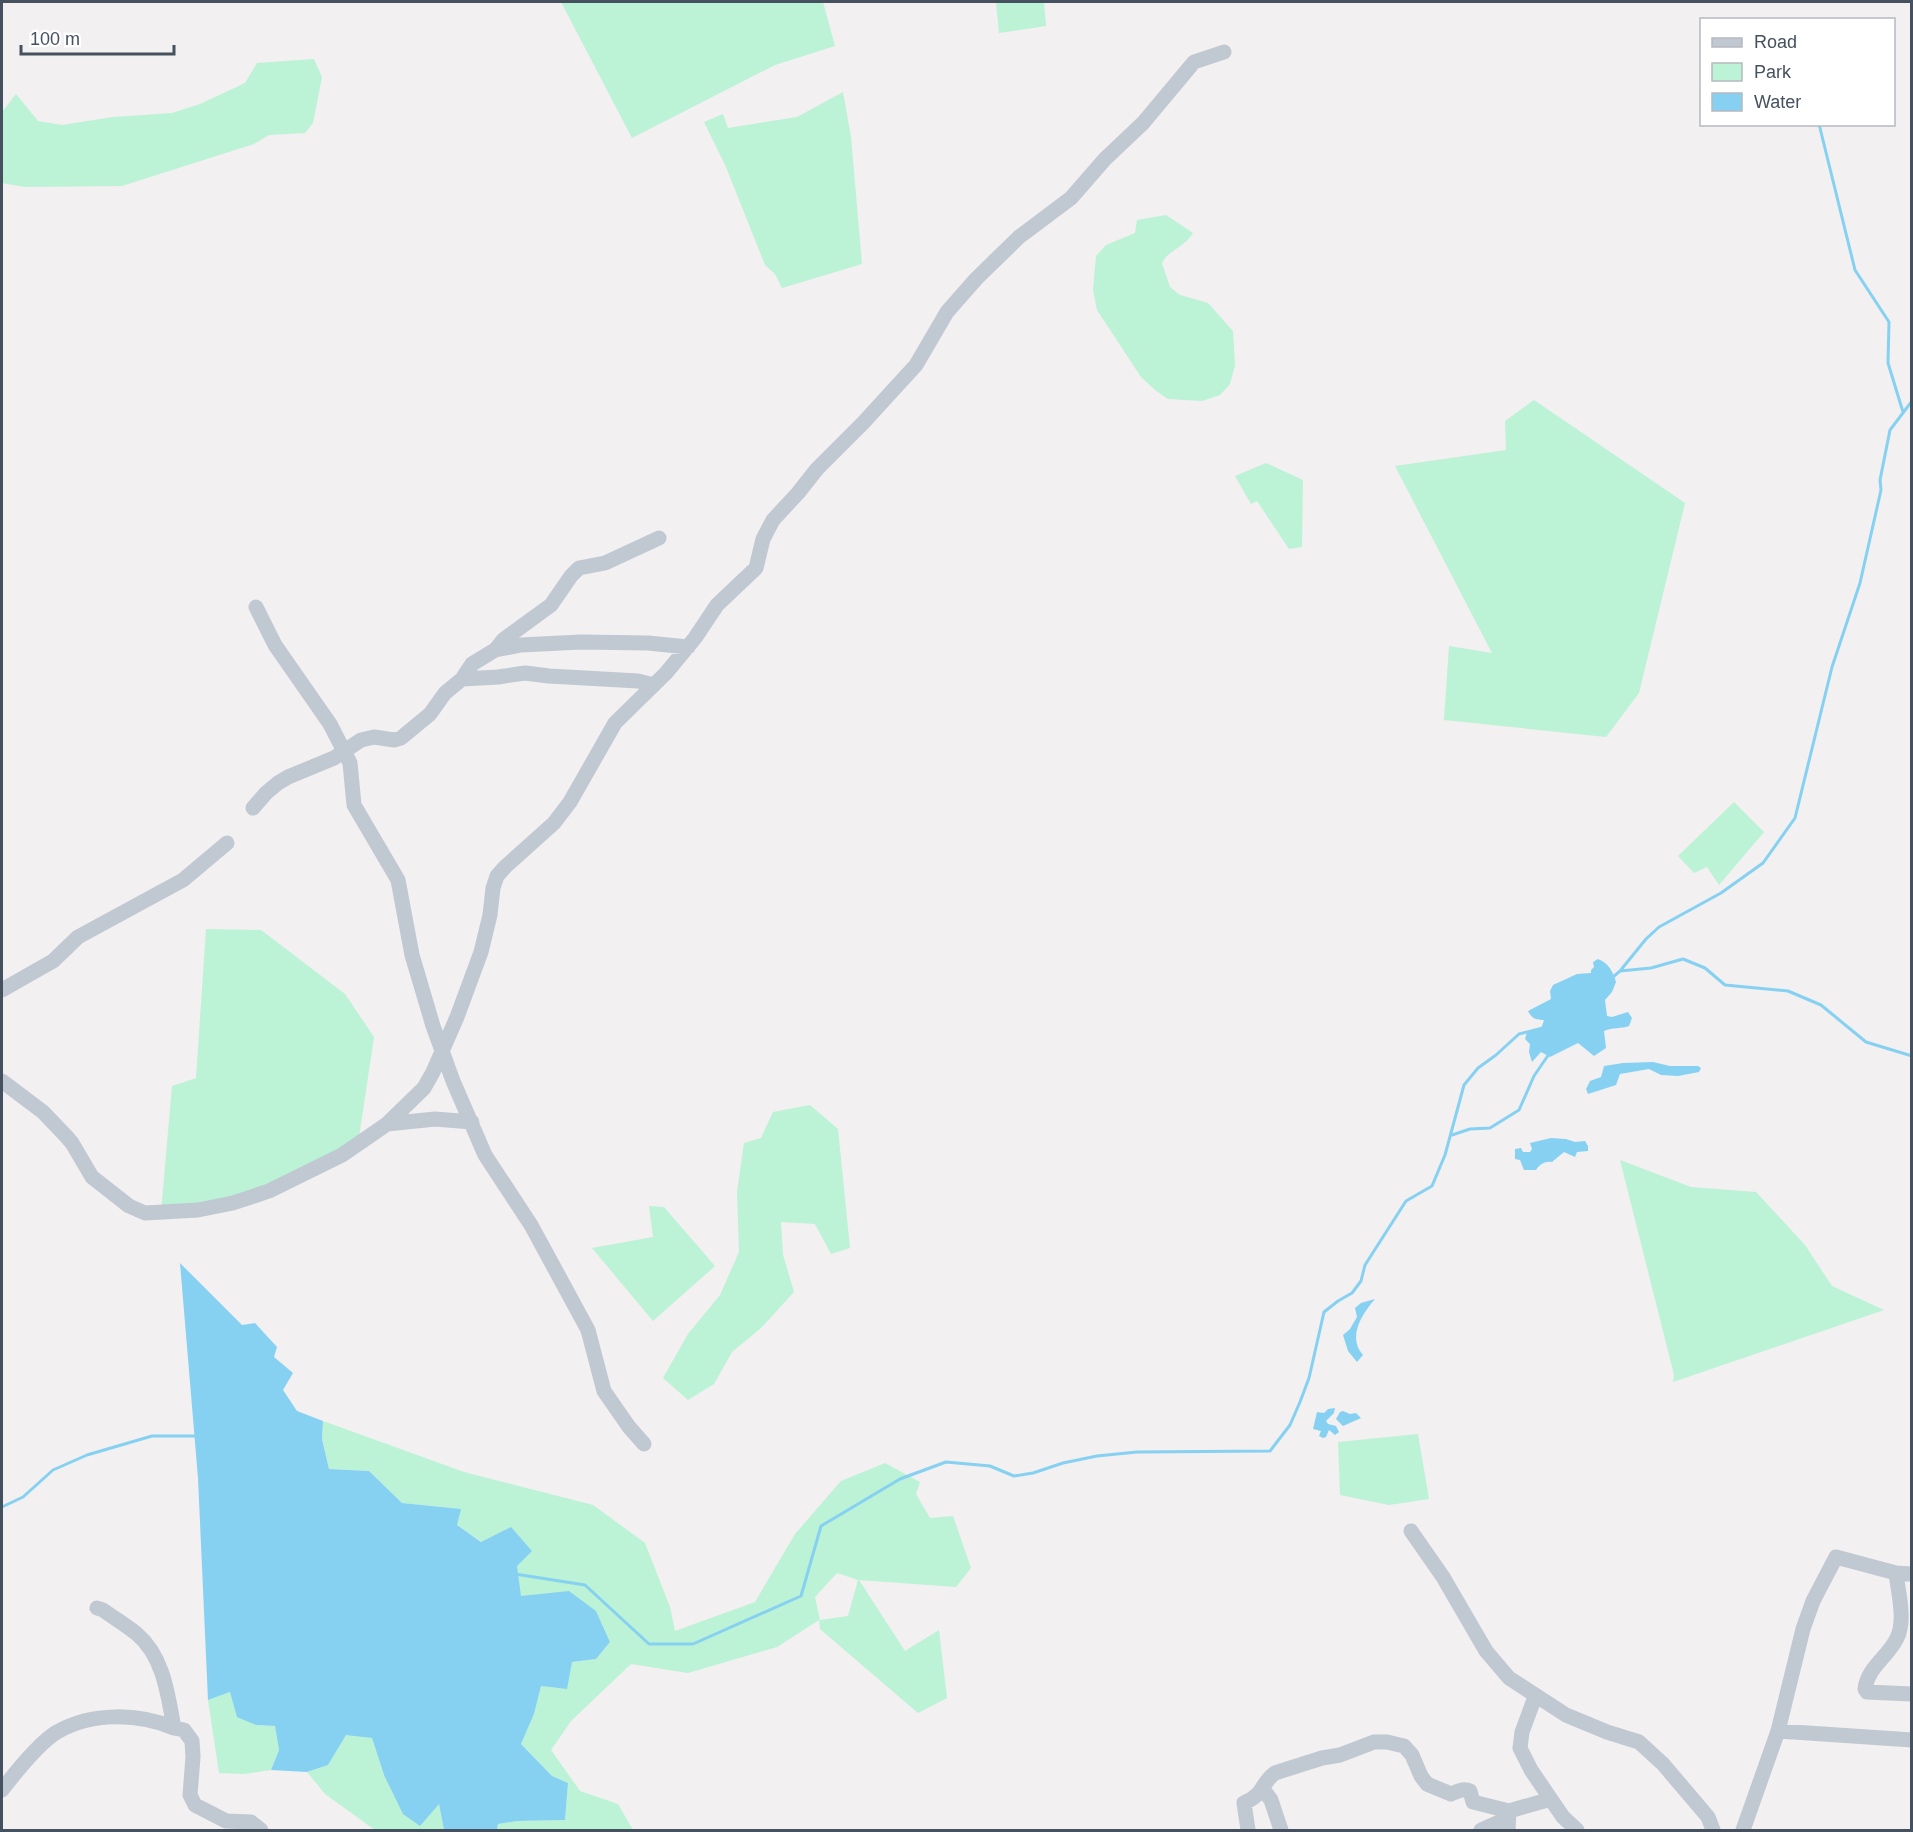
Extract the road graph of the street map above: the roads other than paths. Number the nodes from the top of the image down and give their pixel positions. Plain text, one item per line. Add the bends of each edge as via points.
1 (1224, 52) dead end
2 (659, 538) dead end
3 (256, 608) dead end
4 (688, 647) junction
5 (495, 650) junction
6 (462, 679) junction
7 (654, 685) junction
8 (345, 751) junction
9 (253, 808) dead end
10 (227, 843) dead end
11 (2, 990) edge
12 (442, 1051) junction
13 (2, 1081) edge
14 (472, 1122) junction
15 (387, 1124) junction
16 (644, 1444) dead end
17 (1411, 1531) dead end
18 (1904, 1573) edge
19 (97, 1608) dead end
20 (1911, 1694) edge
21 (1535, 1697) junction
22 (174, 1728) junction
23 (1778, 1731) junction
24 (1911, 1740) edge
25 (1263, 1789) junction
26 (2, 1790) edge
27 (1551, 1799) junction
28 (1508, 1820) edge
29 (261, 1830) edge
30 (1248, 1830) edge
31 (1281, 1830) edge
32 (1481, 1830) edge
33 (1577, 1830) edge
34 (1713, 1830) edge
35 (1743, 1830) edge

1 - 4 street via 1194,62 1143,123 1071,198 1020,237 961,296 939,324 916,365 781,511 767,531 756,568 717,605
2 - 5 street via 605,562 579,568 551,604
3 - 8 street via 275,645
4 - 5 street via 581,642
4 - 7 street
5 - 6 street via 472,664
6 - 7 street via 525,673
6 - 8 street via 401,738 366,738
7 - 12 street via 615,723 555,823 498,876 481,952
8 - 9 street via 278,783
8 - 12 street via 354,805 400,885 416,970
10 - 11 street via 183,880 78,937 52,961
12 - 14 street
12 - 15 street via 424,1088
13 - 15 street via 43,1112 72,1143 92,1177 129,1206 146,1213 198,1210 269,1191 327,1164
14 - 15 street via 435,1119
14 - 16 street via 485,1155 531,1224 588,1330 604,1391
17 - 21 street via 1486,1651 1509,1678
18 - 20 street via 1898,1636 1869,1675 1865,1689
18 - 23 street via 1836,1557 1803,1629
19 - 22 street via 139,1635 155,1656 165,1682
21 - 27 street via 1520,1748
21 - 34 street via 1566,1715 1639,1742 1708,1817
22 - 26 street via 128,1717 76,1723 55,1733
22 - 29 street via 184,1730 192,1741 190,1795 195,1805 226,1821 251,1822
23 - 24 street
23 - 35 street
25 - 28 street via 1269,1777 1278,1772 1374,1742 1386,1742 1404,1746 1427,1784 1451,1794 1462,1789 1470,1791 1473,1802
25 - 30 street via 1244,1803
25 - 31 street
27 - 28 street
27 - 33 street
28 - 32 street

